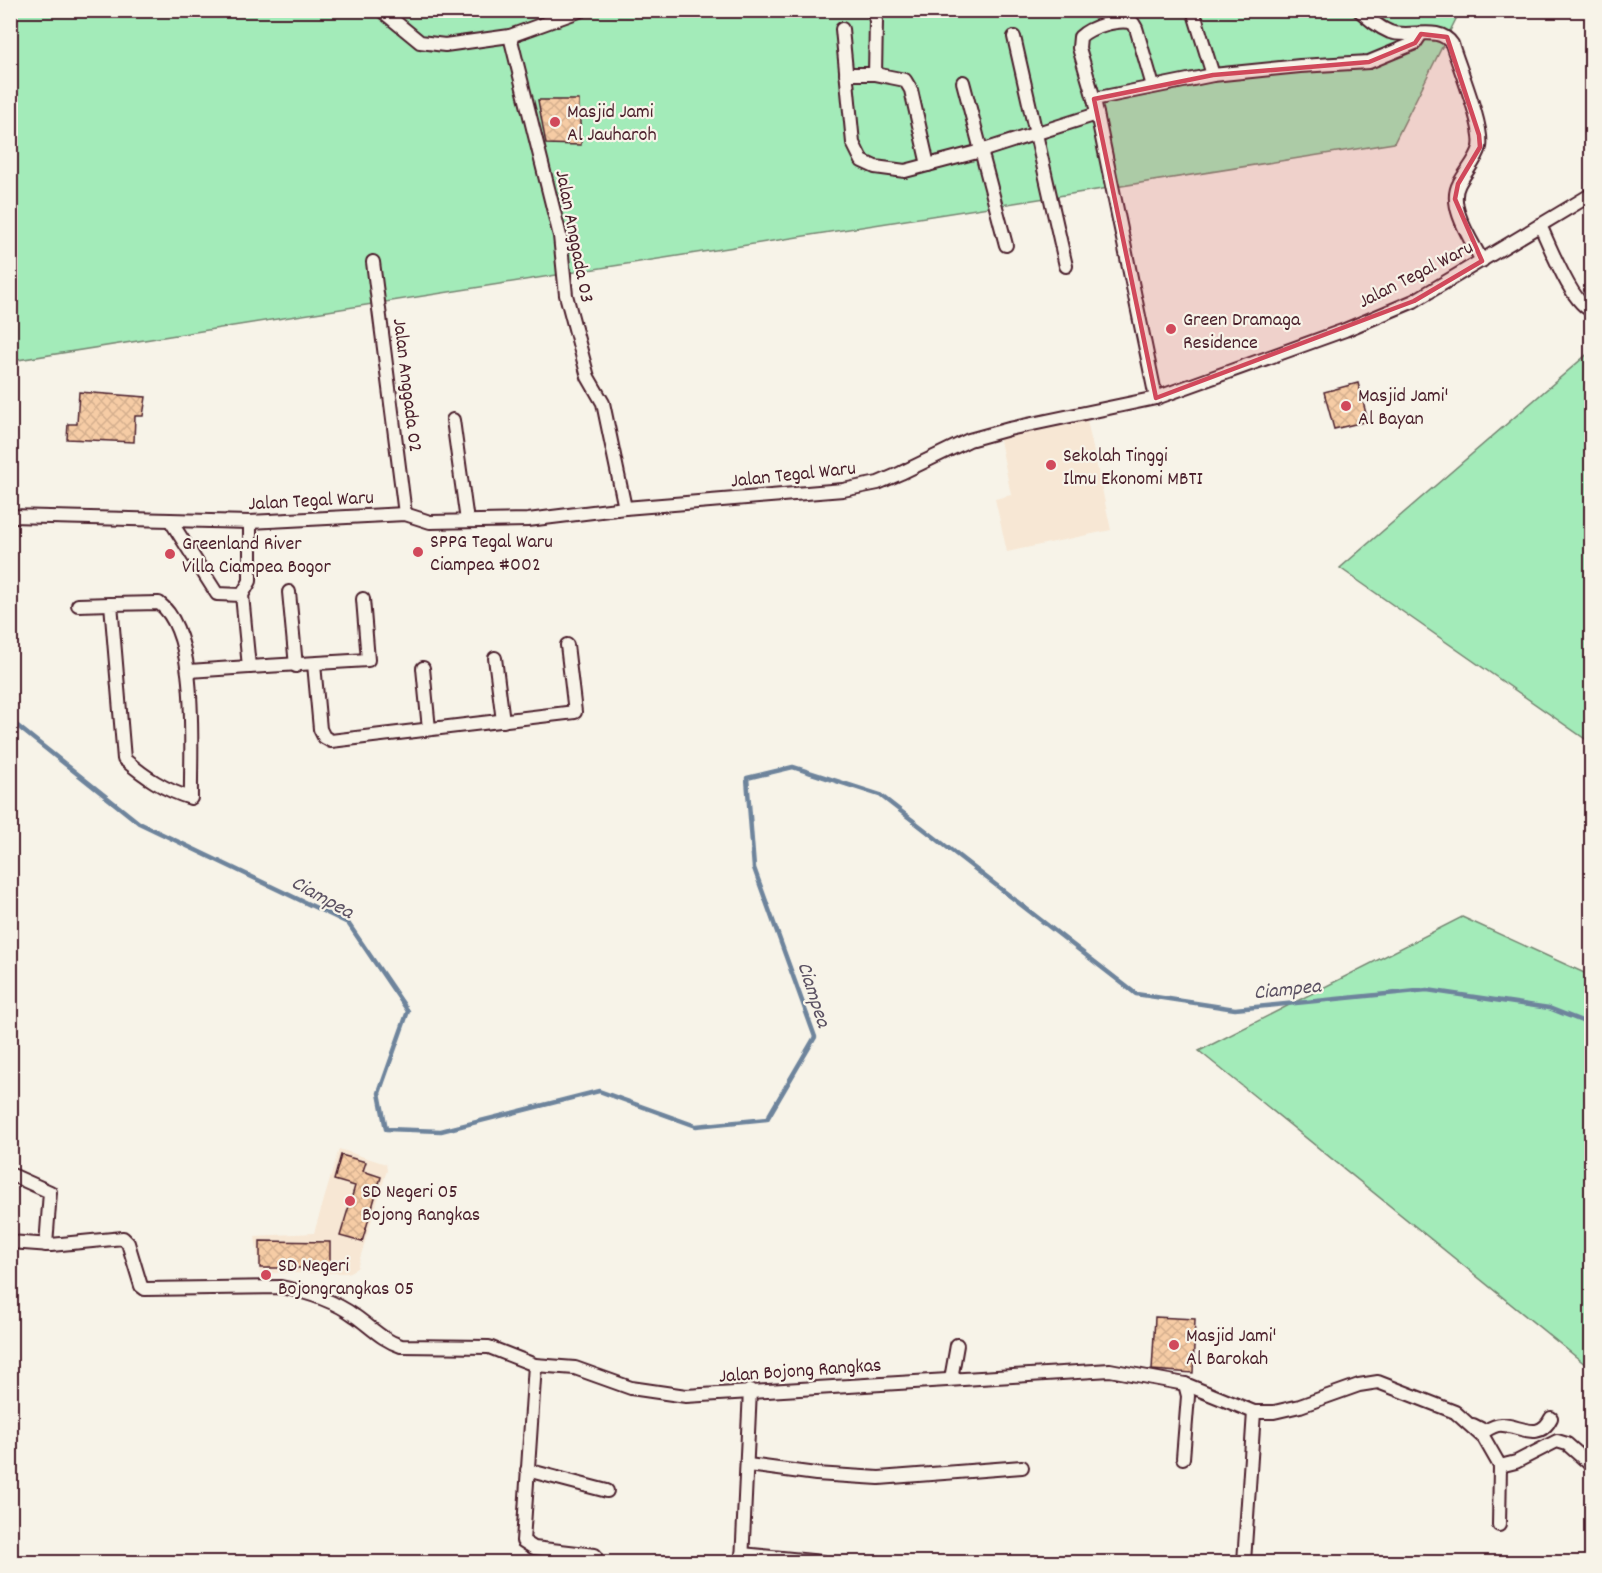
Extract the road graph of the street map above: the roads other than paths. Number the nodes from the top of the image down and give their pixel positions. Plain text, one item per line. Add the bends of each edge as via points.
1 (381, 10) edge
2 (582, 10) edge
3 (873, 10) edge
4 (1193, 10) edge
5 (1359, 10) edge
6 (842, 29) dead end
7 (1421, 34) junction
8 (510, 36) junction
9 (1014, 37) dead end
10 (846, 74) junction
11 (875, 74) junction
12 (1213, 75) junction
13 (963, 82) dead end
14 (1153, 86) junction
15 (1094, 99) junction
16 (1097, 114) junction
17 (1037, 132) junction
18 (981, 152) junction
19 (928, 165) junction
20 (1592, 194) edge
21 (1540, 225) junction
22 (1006, 245) dead end
23 (1482, 261) junction
24 (373, 262) dead end
25 (1066, 266) dead end
26 (1592, 310) edge
27 (1156, 398) junction
28 (453, 420) dead end
29 (625, 508) junction
30 (405, 514) junction
31 (10, 516) edge
32 (170, 520) junction
33 (467, 521) junction
34 (250, 522) junction
35 (288, 592) dead end
36 (242, 595) junction
37 (363, 599) dead end
38 (111, 604) junction
39 (78, 605) dead end
40 (567, 645) dead end
41 (495, 658) dead end
42 (314, 664) junction
43 (296, 666) junction
44 (249, 667) junction
45 (423, 668) dead end
46 (189, 671) junction
47 (503, 721) junction
48 (429, 729) junction
49 (10, 1174) edge
50 (10, 1242) edge
51 (46, 1245) junction
52 (957, 1345) dead end
53 (535, 1365) junction
54 (951, 1379) junction
55 (1185, 1384) junction
56 (750, 1390) junction
57 (1254, 1412) junction
58 (1551, 1418) dead end
59 (1470, 1423) junction
60 (1183, 1458) dead end
61 (748, 1465) junction
62 (1592, 1466) edge
63 (1022, 1467) dead end
64 (1500, 1467) junction
65 (527, 1470) junction
66 (607, 1491) dead end
67 (1499, 1525) dead end
68 (595, 1555) dead end
69 (742, 1558) edge
70 (822, 1563) edge
71 (1244, 1563) edge

1 - 8 street via 420,42 445,45
2 - 8 street
3 - 11 street
4 - 12 street
5 - 7 street via 1391,32
6 - 10 street
7 - 12 street via 1415,43 1369,62
7 - 23 street via 1438,34 1452,44 1477,122 1480,147 1458,184 1455,199
8 - 29 street, Jalan Anggada 03 via 560,236 566,295 588,376 603,403
9 - 17 street
10 - 11 street
10 - 19 street via 853,143 862,161 893,171
11 - 19 street via 904,80 911,90
12 - 14 street
13 - 18 street
14 - 15 street
14 - 15 street via 1136,28 1124,21 1080,37 1078,48
15 - 16 street
16 - 17 street
16 - 27 street
17 - 18 street
17 - 25 street
18 - 19 street
18 - 22 street
20 - 21 street, Jalan Tegal Waru
21 - 23 street, Jalan Tegal Waru
21 - 26 street via 1575,299
23 - 27 street, Jalan Tegal Waru via 1414,301 1377,317
24 - 30 street, Jalan Anggada 02
27 - 29 street, Jalan Tegal Waru via 985,435 878,483 843,490
28 - 33 street
29 - 33 street, Jalan Tegal Waru via 528,520
30 - 33 street, Jalan Tegal Waru via 430,522
30 - 34 street, Jalan Tegal Waru
31 - 32 street, Jalan Tegal Waru
32 - 34 street, Jalan Tegal Waru
32 - 36 street via 217,594
34 - 36 street via 250,581
35 - 43 street
36 - 44 street
37 - 42 street via 368,660
38 - 39 street
38 - 46 street via 159,603 169,610 177,623
38 - 46 street via 124,759 169,791 191,798
40 - 47 street via 575,712
41 - 47 street
42 - 43 street
42 - 48 street via 324,738 331,741
43 - 44 street
44 - 46 street
45 - 48 street
47 - 48 street
49 - 51 street via 50,1192
50 - 51 street, Jalan Bojong Rangkas
51 - 53 street, Jalan Bojong Rangkas via 123,1238 145,1289 281,1287 326,1300 353,1314 388,1342 401,1346 489,1347
52 - 54 street
53 - 56 street, Jalan Bojong Rangkas via 574,1368 631,1388 686,1396
53 - 65 street
54 - 55 street, Jalan Bojong Rangkas via 1110,1370
54 - 56 street, Jalan Bojong Rangkas
55 - 57 street, Jalan Bojong Rangkas
55 - 60 street via 1188,1396
56 - 61 street
57 - 59 street, Jalan Bojong Rangkas via 1279,1411 1378,1382 1448,1408
57 - 71 street
58 - 59 street via 1538,1431 1524,1432 1503,1425 1485,1431
59 - 64 street, Jalan Bojong Rangkas via 1484,1438
61 - 63 street via 879,1478
61 - 69 street
62 - 64 street via 1567,1444 1557,1441
64 - 67 street
65 - 66 street
65 - 68 street via 523,1541 534,1548
69 - 70 street

